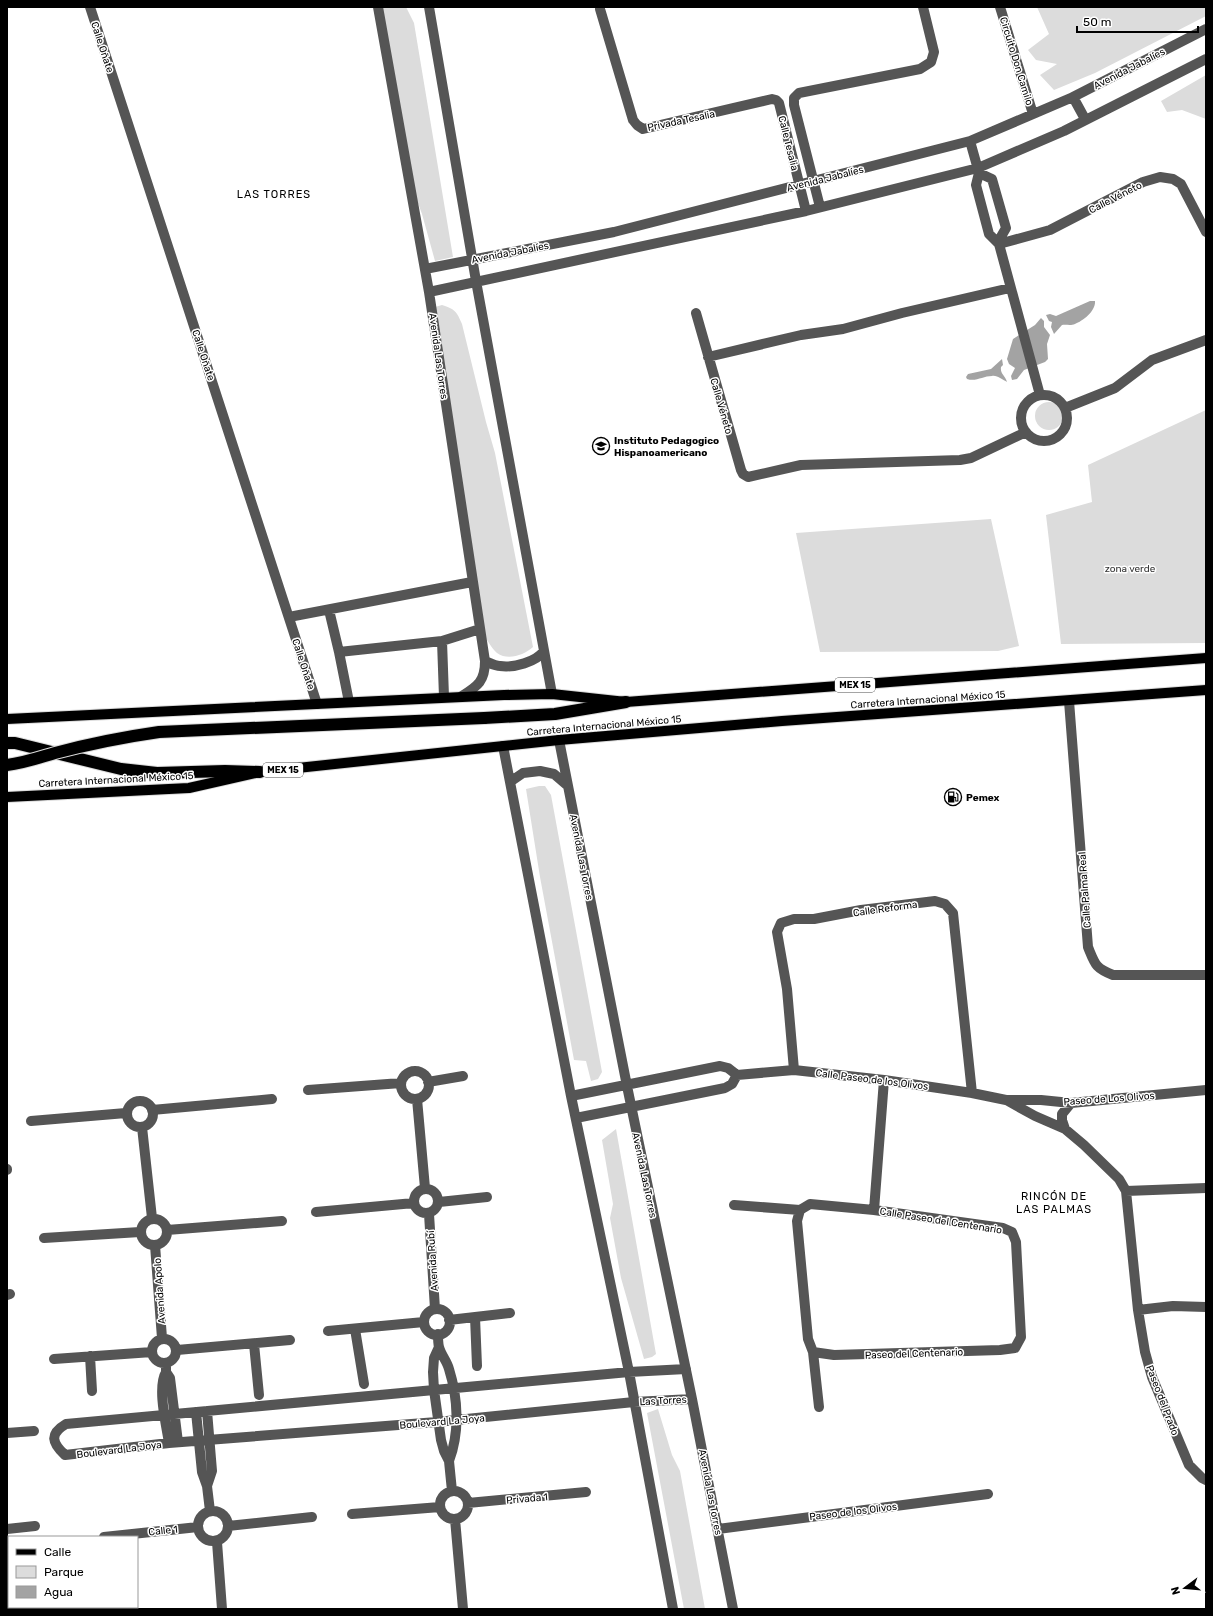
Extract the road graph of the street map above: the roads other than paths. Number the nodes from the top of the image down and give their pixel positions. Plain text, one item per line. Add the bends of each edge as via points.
1 (90, 7) edge
2 (378, 7) edge
3 (429, 7) edge
4 (600, 7) edge
5 (923, 7) edge
6 (1000, 7) edge
7 (1206, 29) edge
8 (1206, 59) edge
9 (1073, 97) junction
10 (776, 100) joint
11 (1033, 114) junction
12 (1085, 119) junction
13 (970, 141) junction
14 (978, 170) junction
15 (814, 181) junction
16 (799, 185) junction
17 (820, 207) junction
18 (806, 211) junction
19 (1206, 232) edge
20 (998, 243) junction
21 (474, 260) junction
22 (425, 269) junction
23 (476, 281) junction
24 (1010, 288) junction
25 (429, 292) junction
26 (696, 313) dead end
27 (1206, 340) edge
28 (708, 357) junction
29 (1040, 395) junction
30 (1065, 408) junction
31 (1026, 432) junction
32 (472, 582) junction
33 (329, 610) junction
34 (289, 617) junction
35 (480, 629) junction
36 (442, 641) junction
37 (544, 651) junction
38 (339, 652) junction
39 (1206, 658) edge
40 (485, 661) junction
41 (1206, 690) edge
42 (552, 694) junction
43 (462, 696) junction
44 (444, 697) junction
45 (1070, 701) junction
46 (349, 702) junction
47 (626, 702) junction
48 (317, 704) junction
49 (7, 719) edge
50 (559, 740) junction
51 (7, 743) edge
52 (503, 746) junction
53 (7, 765) edge
54 (260, 772) junction
55 (510, 782) junction
56 (568, 786) junction
57 (7, 797) edge
58 (1206, 974) edge
59 (794, 1070) junction
60 (737, 1075) junction
61 (463, 1076) dead end
62 (884, 1080) junction
63 (428, 1082) junction
64 (401, 1083) junction
65 (627, 1086) junction
66 (308, 1090) dead end
67 (1206, 1090) edge
68 (972, 1093) junction
69 (571, 1096) junction
70 (272, 1099) dead end
71 (417, 1099) junction
72 (1006, 1100) junction
73 (1071, 1103) junction
74 (631, 1108) junction
75 (152, 1110) junction
76 (126, 1113) junction
77 (576, 1118) junction
78 (31, 1121) dead end
79 (142, 1127) junction
80 (1065, 1129) junction
81 (424, 1188) junction
82 (1206, 1188) edge
83 (1126, 1191) junction
84 (487, 1197) dead end
85 (439, 1202) junction
86 (414, 1203) junction
87 (734, 1205) dead end
88 (800, 1210) junction
89 (874, 1210) junction
90 (316, 1212) dead end
91 (429, 1214) junction
92 (152, 1218) junction
93 (282, 1221) dead end
94 (167, 1230) junction
95 (140, 1232) junction
96 (44, 1238) dead end
97 (155, 1245) junction
98 (1206, 1307) edge
99 (435, 1309) junction
100 (1138, 1310) junction
101 (510, 1313) dead end
102 (475, 1317) junction
103 (449, 1320) junction
104 (424, 1322) junction
105 (355, 1329) junction
106 (328, 1331) dead end
107 (438, 1334) junction
108 (162, 1338) junction
109 (290, 1340) dead end
110 (254, 1344) junction
111 (439, 1346) junction
112 (1014, 1348) joint
113 (177, 1350) junction
114 (152, 1352) junction
115 (812, 1352) junction
116 (90, 1356) junction
117 (54, 1359) dead end
118 (477, 1366) dead end
119 (166, 1367) junction
120 (686, 1369) junction
121 (629, 1372) junction
122 (364, 1384) dead end
123 (453, 1388) junction
124 (434, 1390) junction
125 (92, 1391) dead end
126 (259, 1395) dead end
127 (692, 1399) junction
128 (634, 1402) junction
129 (819, 1407) dead end
130 (207, 1411) junction
131 (196, 1412) junction
132 (170, 1414) junction
133 (457, 1420) junction
134 (437, 1422) junction
135 (34, 1431) dead end
136 (7, 1433) edge
137 (199, 1440) junction
138 (210, 1440) junction
139 (173, 1442) junction
140 (449, 1461) junction
141 (1206, 1480) edge
142 (207, 1486) junction
143 (452, 1491) junction
144 (586, 1492) dead end
145 (988, 1494) dead end
146 (468, 1503) junction
147 (440, 1507) junction
148 (210, 1511) junction
149 (352, 1514) dead end
150 (312, 1517) dead end
151 (455, 1519) junction
152 (35, 1526) dead end
153 (198, 1526) junction
154 (228, 1526) junction
155 (7, 1529) edge
156 (718, 1529) junction
157 (113, 1536) edge
158 (217, 1542) junction
159 (222, 1609) edge
160 (463, 1609) edge
161 (673, 1609) edge
162 (733, 1609) edge

1 - 34 street, Calle Oñate
2 - 22 street, Avenida Las Torres
3 - 21 street
4 - 10 street, Privada Tesalia via 633,120 637,126 643,129
5 - 15 street, Calle Tesalia via 934,52 931,62 920,69 799,93 794,98
6 - 11 street, Circuito Don Camilo
7 - 9 street, Avenida Jabalíes
8 - 12 street
9 - 11 street, Avenida Jabalíes
9 - 12 street
10 - 16 street, Calle Tesalia via 779,103
11 - 13 street, Avenida Jabalíes
12 - 14 street
13 - 14 street
13 - 15 street, Avenida Jabalíes
14 - 17 street
14 - 20 street via 976,185 989,234
14 - 20 street via 992,179 1006,228
15 - 16 street, Avenida Jabalíes
15 - 17 street, Calle Tesalia
16 - 18 street, Calle Tesalia
16 - 21 street, Avenida Jabalíes via 614,232
17 - 18 street
18 - 23 street
19 - 20 street, Calle Véneto via 1181,184 1173,179 1160,177 1143,182 1050,230
20 - 24 street
21 - 22 street, Avenida Jabalíes
21 - 23 street
22 - 25 street, Avenida Las Torres
23 - 25 street
23 - 37 street
24 - 28 street via 843,329 801,335
24 - 29 street
25 - 32 street, Avenida Las Torres
26 - 28 street
27 - 30 street via 1152,360 1115,388
28 - 31 street, Calle Véneto via 741,470 748,476 801,465 960,460 971,458
29 - 30 street via 1052,396
29 - 31 street via 1026,403 1023,410 1021,418
30 - 31 street via 1067,416 1064,430 1053,439 1045,441
32 - 33 street
32 - 35 street, Avenida Las Torres
33 - 34 street
33 - 38 street
34 - 48 street, Calle Oñate
35 - 36 street
35 - 40 street, Avenida Las Torres
36 - 38 street
36 - 44 street
37 - 40 street via 537,658 509,666
37 - 42 street
38 - 46 street
39 - 47 main road, Carretera Internacional México 15 / MEX 15
40 - 43 street, Avenida Las Torres via 485,671 480,683
41 - 45 main road, Carretera Internacional México 15 / MEX 15
42 - 43 main road, Carretera Internacional México 15 / MEX 15
42 - 47 main road, Carretera Internacional México 15 / MEX 15
43 - 44 main road, MEX 15
44 - 46 main road, MEX 15
45 - 50 main road, Carretera Internacional México 15 / MEX 15
45 - 58 street, Calle Palma Real via 1088,947 1094,961 1100,970 1113,975
46 - 48 main road, MEX 15
47 - 53 highway, MEX 15, bridge via 554,714 159,732 129,736
48 - 49 main road, MEX 15
50 - 52 main road, Carretera Internacional México 15 / MEX 15
50 - 56 street, Avenida Las Torres
51 - 54 highway via 15,742 121,769 157,773
52 - 54 main road, Carretera Internacional México 15 / MEX 15
52 - 55 street
54 - 57 main road, Carretera Internacional México 15 / MEX 15 via 189,788
55 - 56 street via 524,773 540,771 554,774
55 - 69 street
56 - 65 street, Avenida Las Torres
59 - 60 street, Calle Paseo de los Olivos
59 - 62 street, Calle Paseo de los Olivos
59 - 68 street, Calle Reforma via 787,989 778,932 782,923 794,919 814,919 935,901 945,904 952,912
60 - 65 street via 720,1066
60 - 74 street via 732,1084 725,1088
61 - 63 street
62 - 68 street, Calle Paseo de los Olivos
62 - 89 street
63 - 64 street via 425,1076 411,1072 404,1076
63 - 71 street via 428,1090 424,1096
64 - 66 street
64 - 71 street via 404,1095 410,1099
65 - 69 street
65 - 74 street, Avenida Las Torres
67 - 73 street, Paseo de Los Olivos
68 - 72 street, Calle Paseo de los Olivos
69 - 77 street
70 - 75 street
71 - 81 street
72 - 73 street, Paseo de Los Olivos
72 - 80 street
73 - 80 street via 1062,1114
74 - 77 street
74 - 120 street, Avenida Las Torres
75 - 76 street via 149,1104 142,1100 134,1101
75 - 79 street via 152,1118
76 - 78 street
76 - 79 street via 128,1121 134,1126
77 - 121 street
79 - 92 street
80 - 83 street via 1114,1174
81 - 85 street via 436,1194
81 - 86 street via 416,1195
82 - 83 street
83 - 100 street, Paseo del Prado
84 - 85 street
85 - 91 street via 436,1210
86 - 90 street
86 - 91 street via 417,1210
87 - 88 street, Calle Paseo del Centenario
88 - 89 street, Calle Paseo del Centenario via 810,1204
88 - 115 street via 798,1221 808,1339
89 - 112 street, Calle Paseo del Centenario via 1003,1228 1012,1232 1016,1242 1021,1337
91 - 99 street, Avenida Rubí
92 - 94 street via 164,1223
92 - 95 street via 146,1221
93 - 94 street
94 - 97 street via 162,1242
95 - 96 street
95 - 97 street via 145,1242
97 - 108 street, Avenida Apolo
98 - 100 street via 1173,1306
99 - 103 street via 443,1310
99 - 104 street via 428,1312
100 - 141 street, Paseo del Prado via 1152,1377 1189,1465
101 - 102 street
102 - 103 street
102 - 118 street
103 - 107 street via 445,1331
104 - 105 street
104 - 107 street via 430,1333
105 - 106 street
105 - 122 street
107 - 111 street
108 - 113 street via 169,1339
108 - 114 street via 154,1343
109 - 110 street
110 - 113 street
110 - 126 street
111 - 123 street
111 - 124 street via 434,1358
112 - 115 street, Paseo del Centenario via 834,1355
113 - 119 street via 174,1359
114 - 116 street
114 - 119 street via 154,1358
115 - 129 street
116 - 117 street
116 - 125 street
119 - 132 street via 162,1395
120 - 121 street
120 - 127 street, Avenida Las Torres
121 - 123 street, Boulevard La Joya
121 - 128 street
123 - 124 street, Boulevard La Joya
123 - 133 street
124 - 130 street, Boulevard La Joya
124 - 134 street
127 - 128 street, Las Torres
127 - 156 street, Avenida Las Torres
128 - 133 street, Boulevard La Joya
128 - 161 street
130 - 131 street, Boulevard La Joya
130 - 138 street
131 - 132 street, Boulevard La Joya
131 - 137 street
132 - 139 street
132 - 139 street, Boulevard La Joya via 66,1424 57,1429 54,1437 56,1447 65,1455
133 - 134 street, Boulevard La Joya
133 - 140 street via 454,1450
134 - 138 street, Boulevard La Joya
134 - 140 street
135 - 136 street
137 - 138 street, Boulevard La Joya
137 - 139 street, Boulevard La Joya
137 - 142 street via 202,1472
138 - 142 street via 212,1471
140 - 143 street
142 - 148 street
143 - 146 street via 465,1496
143 - 147 street via 445,1494
144 - 146 street, Privada 1
145 - 156 street, Paseo de los Olivos
146 - 151 street via 467,1511
147 - 149 street
147 - 151 street via 442,1514
148 - 153 street via 203,1514
148 - 154 street via 223,1514
150 - 154 street
151 - 160 street
152 - 155 street
153 - 157 street, Calle 1
153 - 158 street via 203,1539
154 - 158 street via 223,1539
156 - 162 street, Avenida Las Torres
158 - 159 street

